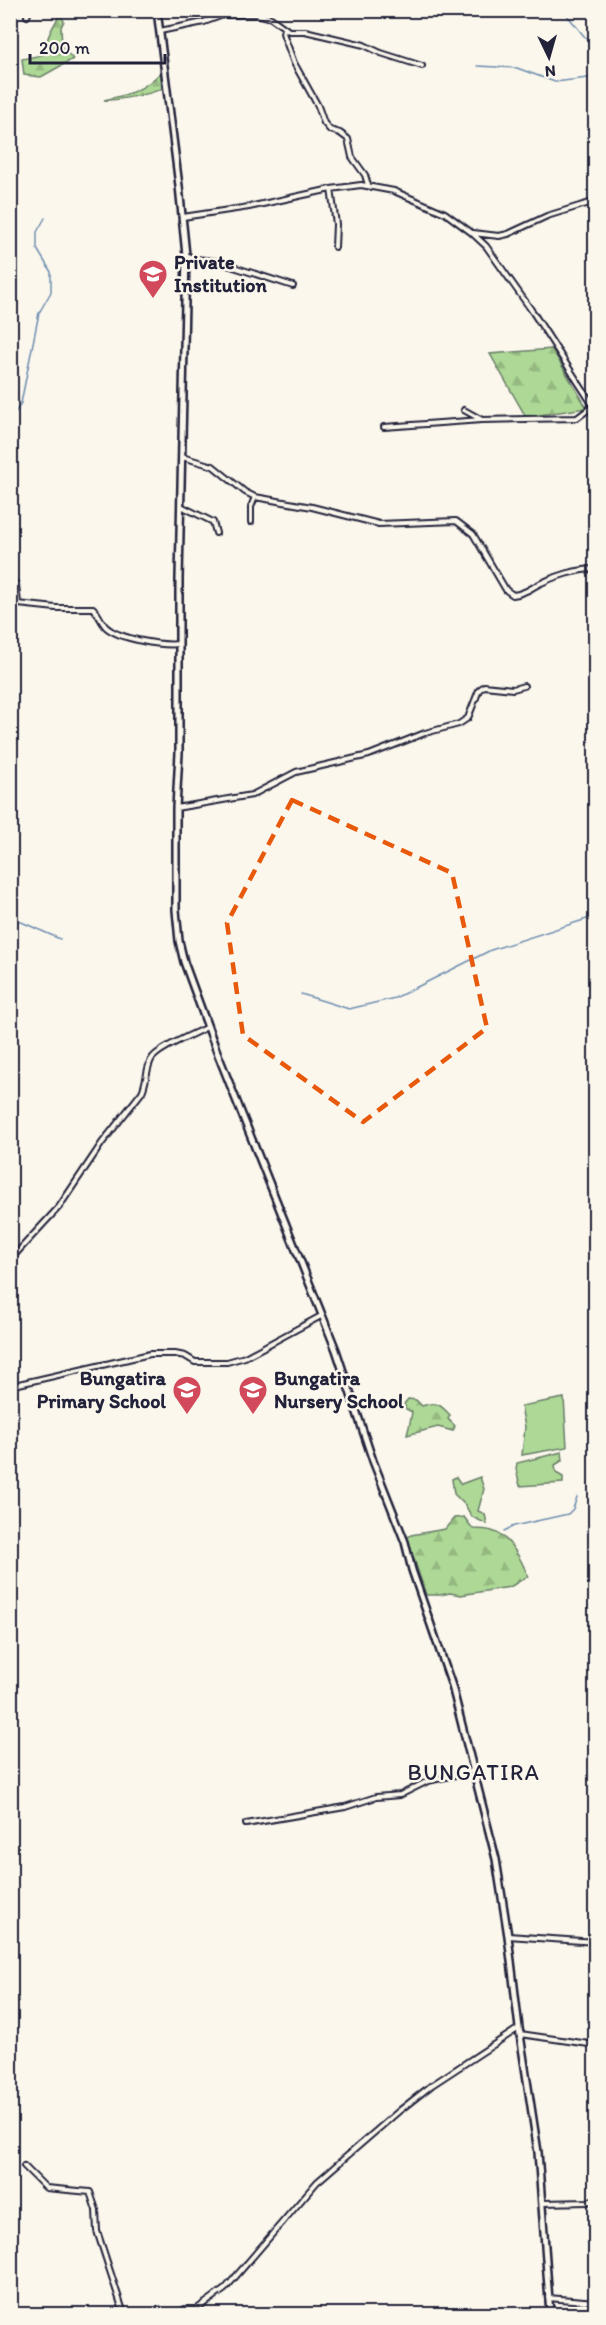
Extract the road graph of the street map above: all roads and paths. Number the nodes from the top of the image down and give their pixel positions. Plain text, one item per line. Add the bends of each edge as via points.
1 (30, 10) edge
2 (157, 10) edge
3 (27, 16) dead end
4 (284, 28) junction
5 (160, 31) junction
6 (422, 66) dead end
7 (368, 185) junction
8 (331, 189) junction
9 (596, 201) edge
10 (183, 217) junction
11 (472, 233) junction
12 (335, 246) dead end
13 (186, 255) junction
14 (293, 286) dead end
15 (594, 408) edge
16 (464, 410) dead end
17 (482, 420) junction
18 (384, 427) dead end
19 (182, 457) junction
20 (255, 497) junction
21 (181, 506) junction
22 (251, 522) dead end
23 (216, 533) dead end
24 (596, 569) edge
25 (10, 580) edge
26 (179, 644) junction
27 (524, 686) dead end
28 (176, 807) junction
29 (208, 1027) junction
30 (10, 1250) edge
31 (18, 1251) junction
32 (10, 1260) edge
33 (321, 1316) junction
34 (10, 1386) edge
35 (472, 1771) junction
36 (246, 1824) dead end
37 (508, 1936) junction
38 (596, 1942) edge
39 (519, 2031) junction
40 (596, 2045) edge
41 (24, 2166) dead end
42 (596, 2198) edge
43 (543, 2203) junction
44 (548, 2298) junction
45 (596, 2302) edge
46 (124, 2314) edge
47 (176, 2314) edge
48 (550, 2314) edge

1 - 3 street
2 - 5 street
4 - 5 street via 262,15 228,14
4 - 6 street via 364,45
4 - 7 street via 294,63 324,123 348,139 352,157
5 - 10 street
7 - 8 street
7 - 11 street via 431,207
8 - 10 street
8 - 12 street
9 - 11 street via 546,216 508,234
10 - 13 street
11 - 15 street via 510,279
13 - 14 street
13 - 19 street
15 - 17 street via 577,418
16 - 17 street
17 - 18 street
19 - 20 street via 213,466
19 - 21 street
20 - 22 street
20 - 24 street via 379,524 456,521 473,534 506,590 513,595 527,593 537,585 577,571
21 - 23 street via 213,522
21 - 26 street
25 - 26 street via 16,584 18,604 93,608 105,626 118,635
26 - 28 street
27 - 28 street via 484,686 468,718 459,724 369,755 296,772 252,795
28 - 29 street via 179,941
29 - 31 street via 152,1058 142,1092 60,1206
29 - 33 street
30 - 31 street
31 - 32 street
33 - 34 street via 245,1357 227,1362 195,1362 175,1354 150,1354
33 - 35 street via 405,1542 452,1686
35 - 36 street via 428,1781 400,1795
35 - 37 street via 496,1859
37 - 38 street
37 - 39 street
39 - 40 street
39 - 43 street
39 - 47 street via 432,2085 399,2111 317,2182 225,2289 197,2309
41 - 46 street via 46,2188 90,2192 97,2231
42 - 43 street via 588,2202
43 - 44 street
44 - 45 street
44 - 48 street

